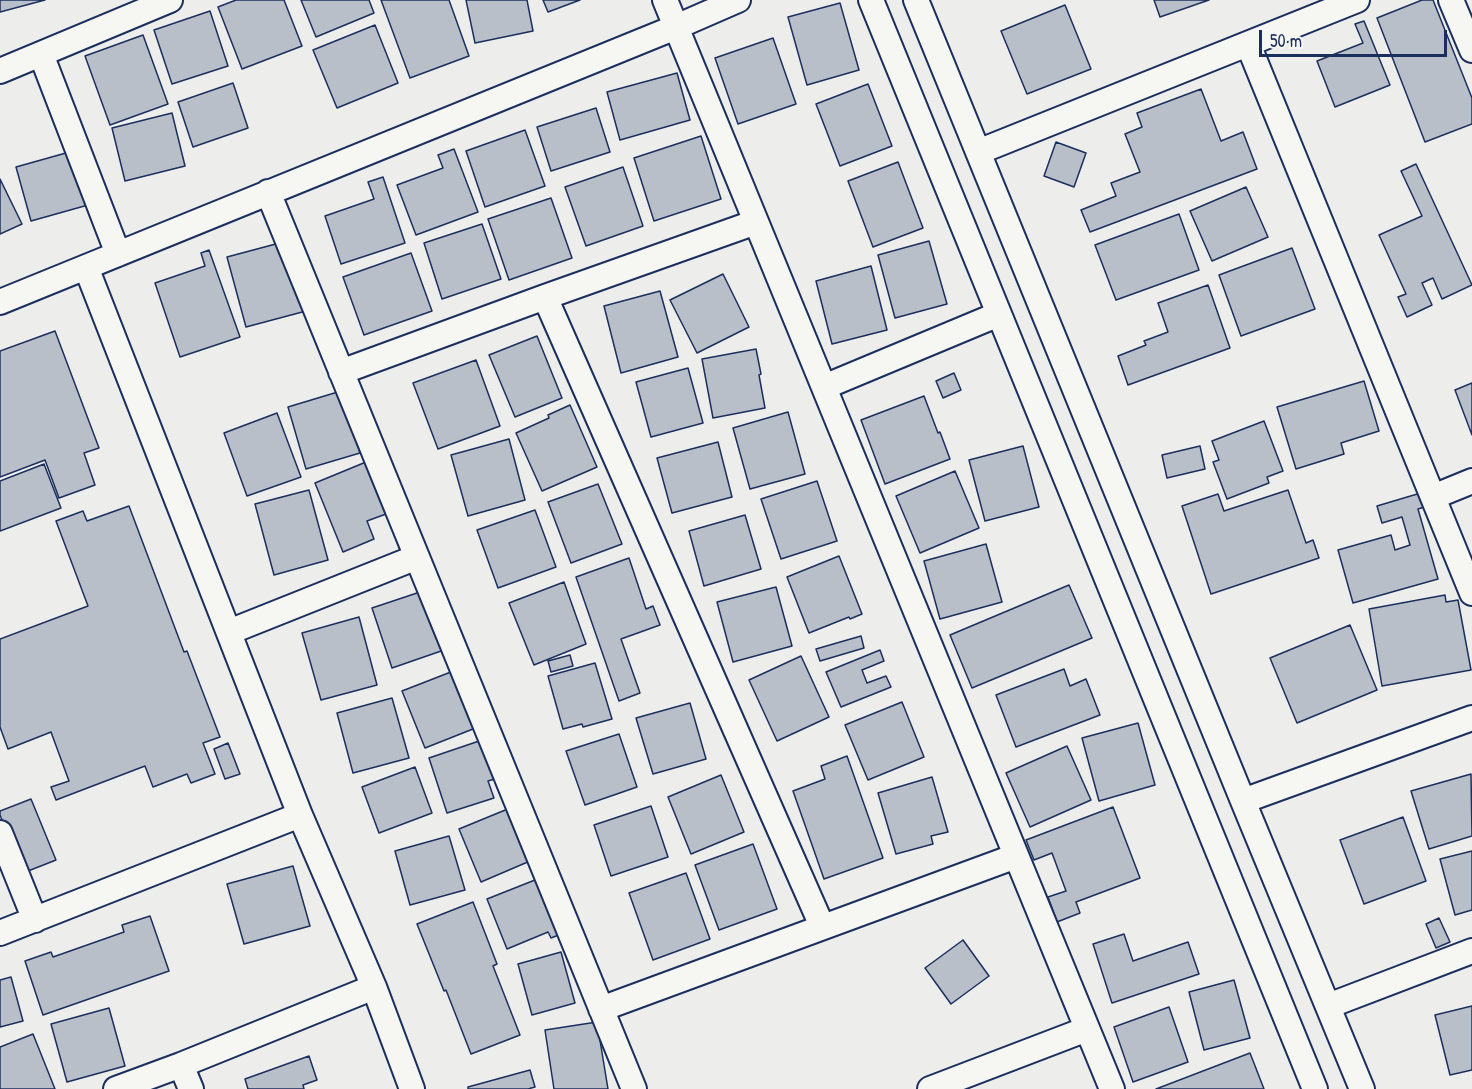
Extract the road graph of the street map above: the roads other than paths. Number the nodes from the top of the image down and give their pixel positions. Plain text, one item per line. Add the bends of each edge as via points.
1 (170, 0) edge
2 (665, 0) edge
3 (738, 0) edge
4 (871, 0) edge
5 (916, 0) edge
6 (1357, 0) edge
7 (1451, 0) edge
8 (676, 27) junction
9 (1248, 44) junction
10 (1472, 50) edge
11 (41, 54) junction
12 (0, 71) edge
13 (978, 152) junction
14 (268, 192) junction
15 (756, 222) junction
16 (118, 254) junction
17 (86, 267) junction
18 (545, 297) junction
19 (0, 302) edge
20 (999, 314) junction
21 (341, 372) junction
22 (824, 387) junction
23 (1472, 481) edge
24 (1433, 497) junction
25 (417, 557) junction
26 (1472, 593) edge
27 (229, 632) junction
28 (1472, 718) edge
29 (1243, 801) junction
30 (300, 814) junction
31 (0, 833) edge
32 (1016, 856) junction
33 (35, 920) junction
34 (822, 926) junction
35 (0, 933) edge
36 (1472, 951) edge
37 (374, 987) junction
38 (1328, 1006) junction
39 (601, 1009) junction
40 (1087, 1029) junction
41 (181, 1065) junction
42 (116, 1089) edge
43 (191, 1089) edge
44 (412, 1089) edge
45 (634, 1089) edge
46 (930, 1089) edge
47 (1112, 1089) edge
48 (1315, 1089) edge
49 (1362, 1089) edge

1 - 11 street
2 - 8 street
3 - 8 street
4 - 20 street
5 - 13 street
6 - 9 street
7 - 10 street
8 - 14 street
8 - 15 street
9 - 13 street
9 - 24 street
11 - 12 street
11 - 16 street
13 - 29 street
14 - 16 street
14 - 21 street
15 - 18 street
15 - 22 street
16 - 17 street
17 - 19 street
17 - 27 street
18 - 21 street
18 - 34 street
20 - 22 street
20 - 48 street
21 - 25 street
22 - 32 street
23 - 24 street
24 - 26 street
25 - 27 street
25 - 39 street
27 - 30 street
28 - 29 street
29 - 38 street
30 - 33 street
30 - 37 street
31 - 33 street
32 - 34 street
32 - 40 street
33 - 35 street
34 - 39 street
36 - 38 street
37 - 41 street
37 - 44 street
38 - 49 street
39 - 45 street
40 - 46 street
40 - 47 street
41 - 42 street
41 - 43 street

